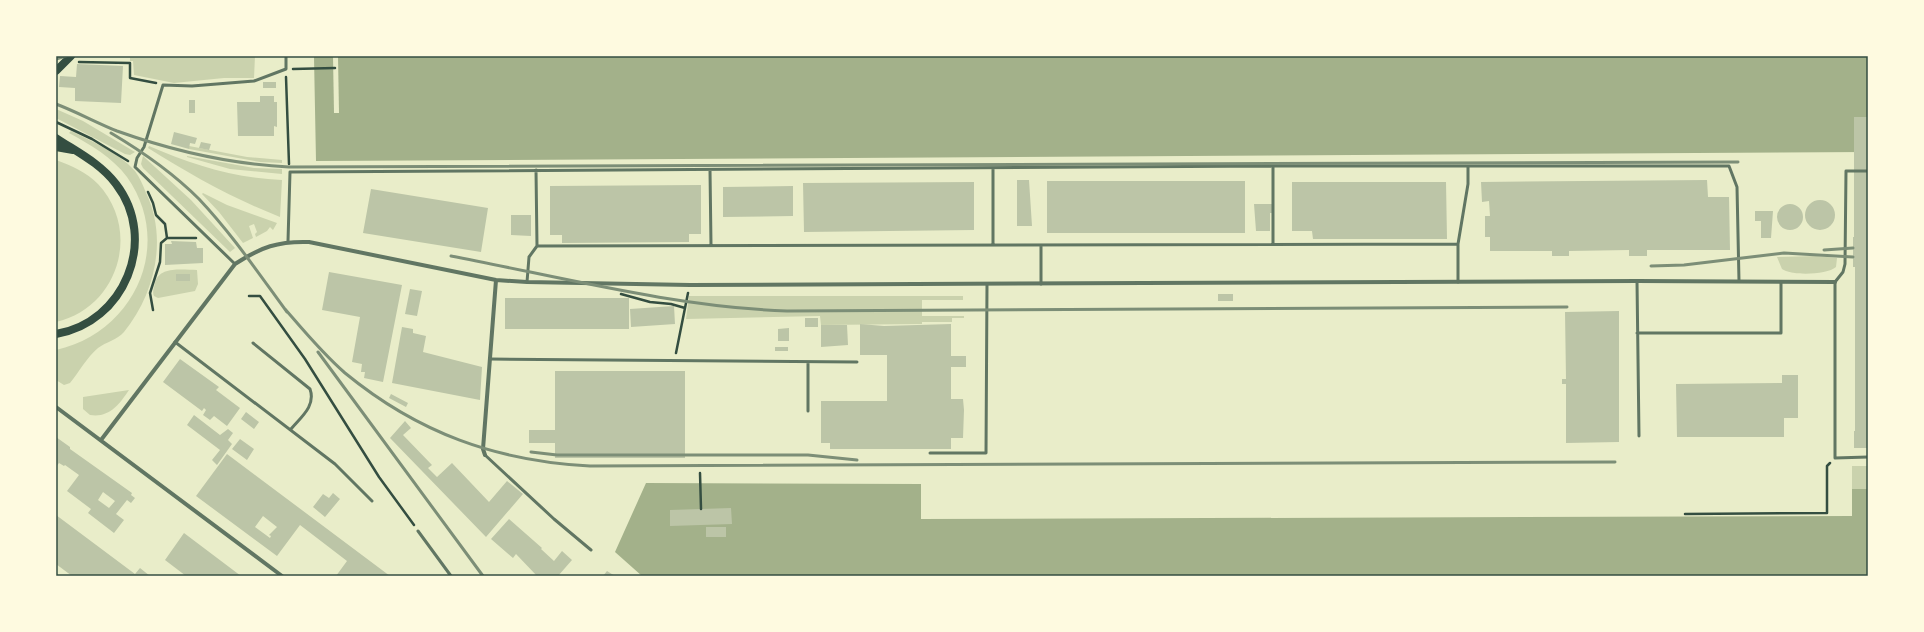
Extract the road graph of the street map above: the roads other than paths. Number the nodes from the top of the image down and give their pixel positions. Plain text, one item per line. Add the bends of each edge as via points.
1 (71, 56) edge
2 (286, 56) edge
3 (56, 71) edge
4 (56, 138) edge
5 (56, 147) edge
6 (76, 151) junction
7 (1273, 166) junction
8 (1468, 166) junction
9 (993, 168) junction
10 (536, 170) junction
11 (710, 170) junction
12 (1868, 171) edge
13 (288, 241) junction
14 (1273, 244) junction
15 (1458, 244) junction
16 (711, 245) junction
17 (537, 246) junction
18 (993, 246) junction
19 (1041, 246) junction
20 (235, 264) junction
21 (496, 280) junction
22 (1637, 281) junction
23 (1739, 281) junction
24 (527, 282) junction
25 (1458, 282) junction
26 (1781, 282) junction
27 (1835, 282) junction
28 (987, 284) junction
29 (1041, 284) junction
30 (1637, 333) junction
31 (56, 334) edge
32 (175, 342) junction
33 (253, 343) dead end
34 (490, 359) junction
35 (808, 362) junction
36 (857, 362) dead end
37 (56, 407) edge
38 (808, 411) dead end
39 (292, 429) junction
40 (1639, 436) dead end
41 (101, 440) junction
42 (930, 453) dead end
43 (485, 455) joint
44 (1868, 457) edge
45 (372, 501) dead end
46 (418, 532) road end
47 (591, 550) dead end
48 (282, 576) edge
49 (451, 576) edge

1 - 3 main road
2 - 20 lane via 286,69 254,81 192,86 162,85 144,147 135,167
4 - 6 main road
5 - 6 main road
6 - 31 main road via 102,168 117,185 127,203 132,220 133,260 122,288 100,315 82,326
7 - 8 lane
7 - 9 lane
7 - 14 lane
8 - 15 lane via 1468,184
8 - 23 lane via 1729,166 1737,187
9 - 11 lane
9 - 18 lane
10 - 11 lane
10 - 13 lane via 290,172
10 - 17 lane
11 - 16 lane
12 - 27 lane via 1846,171 1845,264 1843,272
13 - 20 street via 260,249
13 - 21 street via 309,242
14 - 15 lane
14 - 19 lane
15 - 25 lane
16 - 17 lane
16 - 18 lane
17 - 24 lane via 529,257
18 - 19 lane
19 - 29 lane
20 - 32 street
21 - 24 street
21 - 34 street
22 - 23 street
22 - 25 street
22 - 30 lane
23 - 26 street
24 - 28 street via 690,285
25 - 29 street
26 - 27 street
26 - 30 lane via 1781,333
27 - 44 lane via 1835,458
28 - 29 street
28 - 42 lane via 986,454
30 - 40 lane
32 - 39 lane
32 - 41 street
33 - 39 lane via 310,389 311,404
34 - 35 lane
34 - 43 street via 483,449
35 - 36 lane
35 - 38 lane
37 - 41 street
39 - 45 lane via 336,464
41 - 48 street
43 - 47 lane
46 - 49 lane

